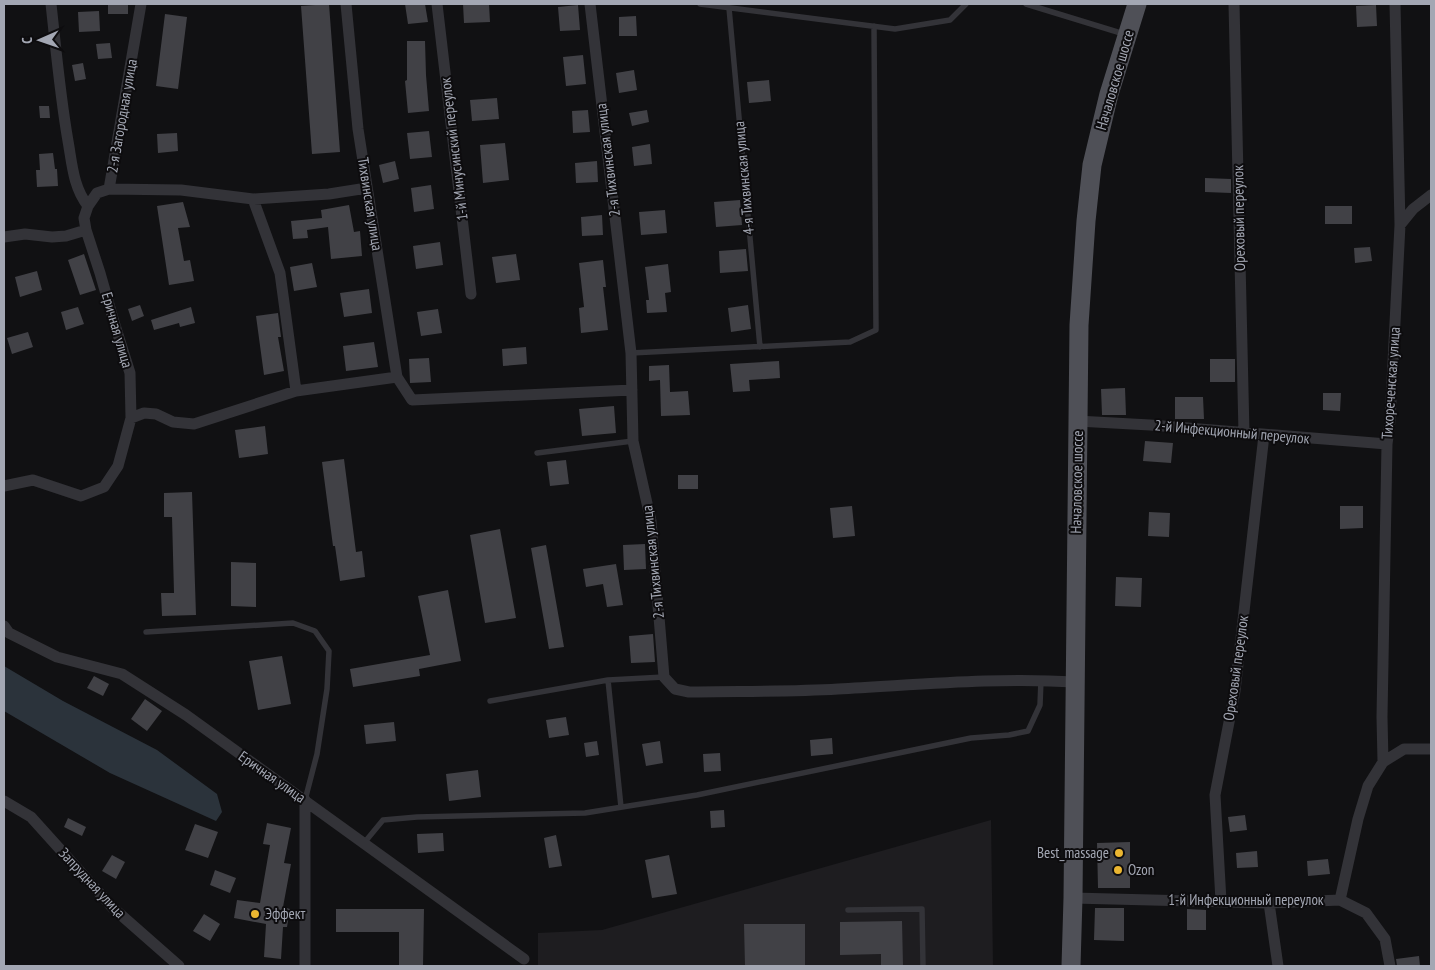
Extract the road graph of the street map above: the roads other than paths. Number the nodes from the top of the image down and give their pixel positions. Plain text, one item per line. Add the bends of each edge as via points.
1 (51, 4) edge
2 (141, 4) edge
3 (346, 4) edge
4 (437, 4) edge
5 (590, 4) edge
6 (700, 4) edge
7 (966, 4) edge
8 (1026, 4) edge
9 (1137, 4) edge
10 (1234, 4) edge
11 (1395, 4) edge
12 (1037, 6) edge
13 (729, 8) junction
14 (874, 26) junction
15 (1127, 34) junction
16 (367, 188) junction
17 (110, 189) junction
18 (1431, 195) edge
19 (253, 199) junction
20 (88, 206) junction
21 (1400, 225) junction
22 (86, 230) junction
23 (4, 238) edge
24 (472, 294) dead end
25 (760, 347) junction
26 (631, 354) junction
27 (396, 377) junction
28 (632, 390) junction
29 (296, 391) junction
30 (131, 418) junction
31 (1077, 421) junction
32 (1244, 432) junction
33 (1264, 435) junction
34 (633, 441) junction
35 (1386, 444) junction
36 (537, 453) dead end
37 (4, 486) edge
38 (4, 626) edge
39 (146, 632) dead end
40 (664, 677) junction
41 (608, 680) junction
42 (1041, 680) junction
43 (1075, 682) junction
44 (490, 701) dead end
45 (1431, 749) edge
46 (1383, 762) junction
47 (305, 800) junction
48 (4, 801) edge
49 (621, 807) junction
50 (364, 843) junction
51 (1073, 898) junction
52 (1340, 900) junction
53 (1220, 901) junction
54 (1268, 902) junction
55 (848, 910) dead end
56 (524, 959) dead end
57 (179, 966) edge
58 (305, 966) edge
59 (922, 966) edge
60 (1071, 966) edge
61 (1278, 966) edge
62 (1390, 966) edge

1 - 20 street via 62,104 75,180 80,196
2 - 17 street, 2-я Загородная улица
3 - 16 street, Тихвинская улица
4 - 24 street, 1-й Минусинский переулок
5 - 26 street, 2-я Тихвинская улица
6 - 13 lane
7 - 14 lane via 950,20 895,29
8 - 12 lane
9 - 15 main road, Началовское шоссе
10 - 32 street, Ореховый переулок
11 - 21 street, Тихореченская улица
12 - 15 lane
13 - 14 lane
13 - 25 lane, 4-я Тихвинская улица
14 - 25 lane via 876,330 850,342
15 - 31 main road, Началовское шоссе via 1092,165 1079,325
16 - 19 street
16 - 27 street, Тихвинская улица
17 - 19 street via 181,190
17 - 20 street, 2-я Загородная улица via 97,193
18 - 21 street
19 - 29 street via 280,273
20 - 22 street via 84,218
21 - 35 street, Тихореченская улица via 1390,421
22 - 23 street via 66,236 26,234
22 - 30 street, Еричная улица via 130,373
25 - 26 lane
26 - 28 street, 2-я Тихвинская улица
27 - 28 street, Тихвинская улица via 412,400
27 - 29 street
28 - 34 street, 2-я Тихвинская улица
29 - 30 street via 194,424 173,422 156,414 144,413
30 - 37 street, Еричная улица via 118,466 104,487 81,496 33,480
31 - 32 street, 2-й Инфекционный переулок
31 - 43 main road, Началовское шоссе
32 - 33 street, 2-й Инфекционный переулок
33 - 35 street, 2-й Инфекционный переулок
33 - 53 street, Ореховый переулок via 1235,691 1215,795
34 - 36 lane
34 - 40 street, 2-я Тихвинская улица via 651,521
35 - 46 street, Тихореченская улица
38 - 47 street, Еричная улица via 10,633 57,657 122,674 186,715
39 - 47 lane via 293,623 314,631 329,651 327,689 317,754
40 - 41 lane
40 - 42 street via 676,689 689,692 836,690
41 - 44 lane
41 - 49 lane
42 - 43 street
42 - 49 lane via 1040,705 1028,730 972,738 697,795
43 - 51 main road, Началовское шоссе
45 - 46 street, 1-й Инфекционный переулок via 1404,749
46 - 52 street, 1-й Инфекционный переулок via 1368,786
47 - 50 street, Еричная улица
47 - 58 street
48 - 57 street, Запрудная улица via 31,817 112,907
49 - 50 lane via 585,813 383,820
50 - 56 street, Еричная улица
51 - 53 street, 1-й Инфекционный переулок
51 - 60 main road, Началовское шоссе
52 - 54 street, 1-й Инфекционный переулок
52 - 62 street via 1366,912 1385,939
53 - 54 street, 1-й Инфекционный переулок
54 - 61 street
55 - 59 lane via 922,909

